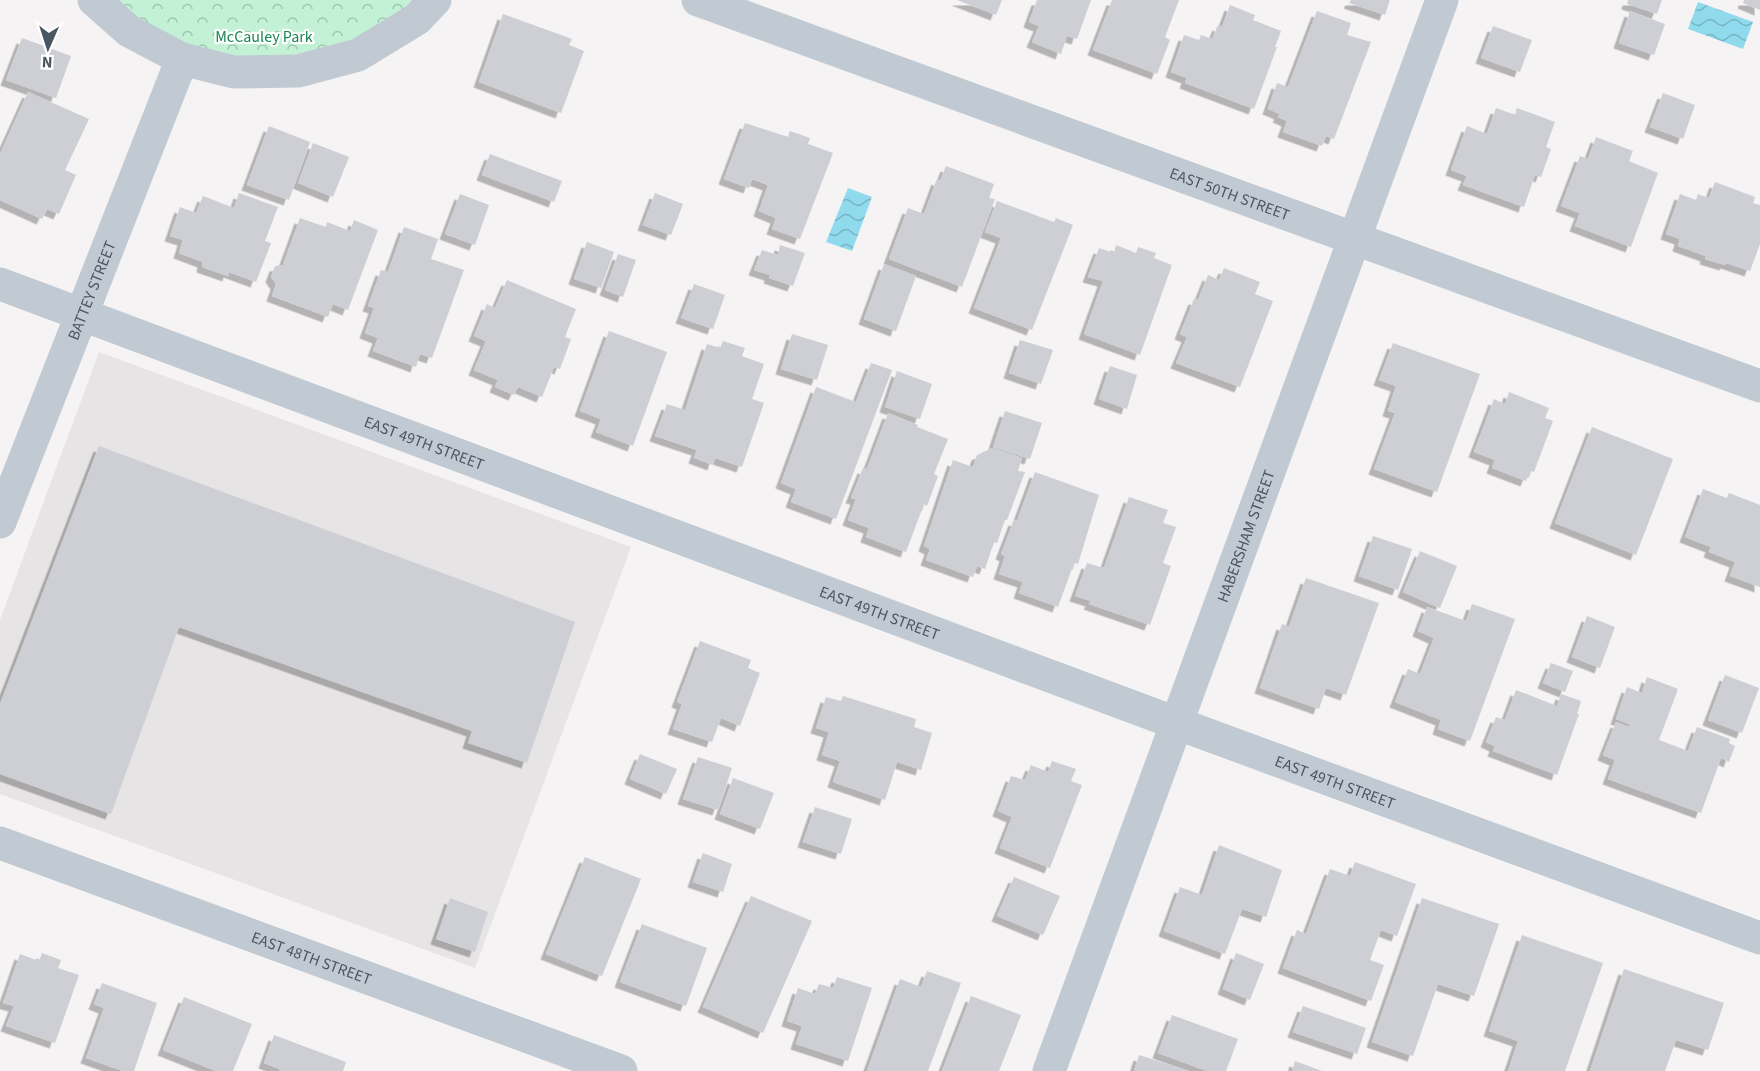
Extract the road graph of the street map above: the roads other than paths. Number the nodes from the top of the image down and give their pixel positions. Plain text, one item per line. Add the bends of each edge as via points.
1 (94, 0) edge
2 (435, 0) edge
3 (698, 0) edge
4 (1442, 0) edge
5 (182, 59) junction
6 (1354, 239) junction
7 (0, 284) edge
8 (80, 314) junction
9 (1760, 386) edge
10 (0, 522) edge
11 (1176, 723) junction
12 (0, 843) edge
13 (1760, 938) edge
14 (621, 1071) edge
15 (1049, 1071) edge

1 - 5 street via 129,31
2 - 5 street via 417,19 358,54 298,71 234,72
3 - 6 street, EAST 50TH STREET
4 - 6 street, HABERSHAM STREET
5 - 8 street, BATTEY STREET
6 - 9 street, EAST 50TH STREET
6 - 11 street, HABERSHAM STREET
7 - 8 street, EAST 49TH STREET
8 - 10 street, BATTEY STREET
8 - 11 street, EAST 49TH STREET
11 - 13 street, EAST 49TH STREET
11 - 15 street, HABERSHAM STREET
12 - 14 street, EAST 48TH STREET

